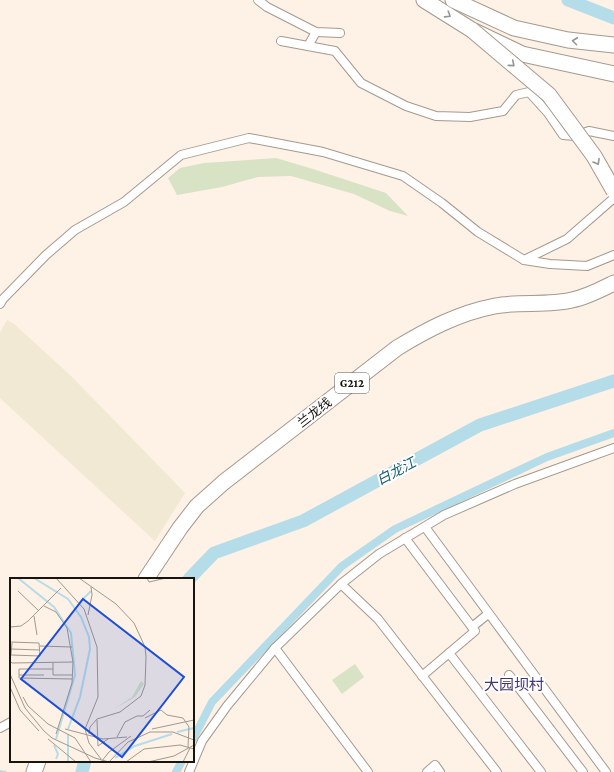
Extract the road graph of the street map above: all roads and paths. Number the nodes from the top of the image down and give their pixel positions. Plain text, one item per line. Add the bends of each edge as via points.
1 (258, 0) edge
2 (424, 0) edge
3 (453, 0) edge
4 (472, 30) junction
5 (316, 32) junction
6 (340, 33) dead end
7 (282, 41) dead end
8 (614, 45) edge
9 (308, 46) junction
10 (614, 74) edge
11 (614, 136) edge
12 (614, 191) edge
13 (614, 198) edge
14 (614, 255) edge
15 (524, 260) junction
16 (614, 283) edge
17 (0, 304) edge
18 (614, 448) edge
19 (424, 527) junction
20 (405, 538) junction
21 (147, 578) edge
22 (341, 584) junction
23 (488, 614) junction
24 (472, 626) junction
25 (275, 648) junction
26 (449, 653) junction
27 (508, 675) dead end
28 (422, 676) junction
29 (10, 723) edge
30 (0, 728) edge
31 (194, 760) edge
32 (193, 762) edge
33 (189, 772) edge
34 (368, 772) edge
35 (427, 772) edge
36 (440, 772) edge
37 (497, 772) edge
38 (541, 772) edge
39 (583, 772) edge
40 (606, 772) edge

1 - 5 street
2 -> 4 highway
8 -> 3 highway via 568,40 514,28
4 - 10 highway, bridge via 522,54
4 -> 12 highway, bridge via 549,95 594,156
5 - 6 street
5 - 9 street
7 - 9 street
9 - 11 street via 335,51 361,83 400,103 436,116 470,117 503,111 516,95 529,92 548,113 563,136 575,136 589,131
13 - 15 street via 567,239
14 - 15 street via 587,266
15 - 17 street via 478,232 403,176 323,152 249,138 181,155 124,202 75,230 46,255
16 - 21 highway, 兰龙线 / G212 via 571,301 496,305 459,315 397,348 224,482 197,506
18 - 19 street via 514,484 444,515
19 - 20 street
19 - 23 street
20 - 22 street via 379,554
20 - 24 street
22 - 25 street
22 - 28 street via 378,619
23 - 24 street
23 - 40 street
24 - 26 street via 475,631
25 - 31 street via 227,706 202,741
25 - 34 street
26 - 28 street
26 - 38 street
27 - 39 street
28 - 37 street
29 - 30 street
32 - 33 street
35 - 36 street via 435,765

